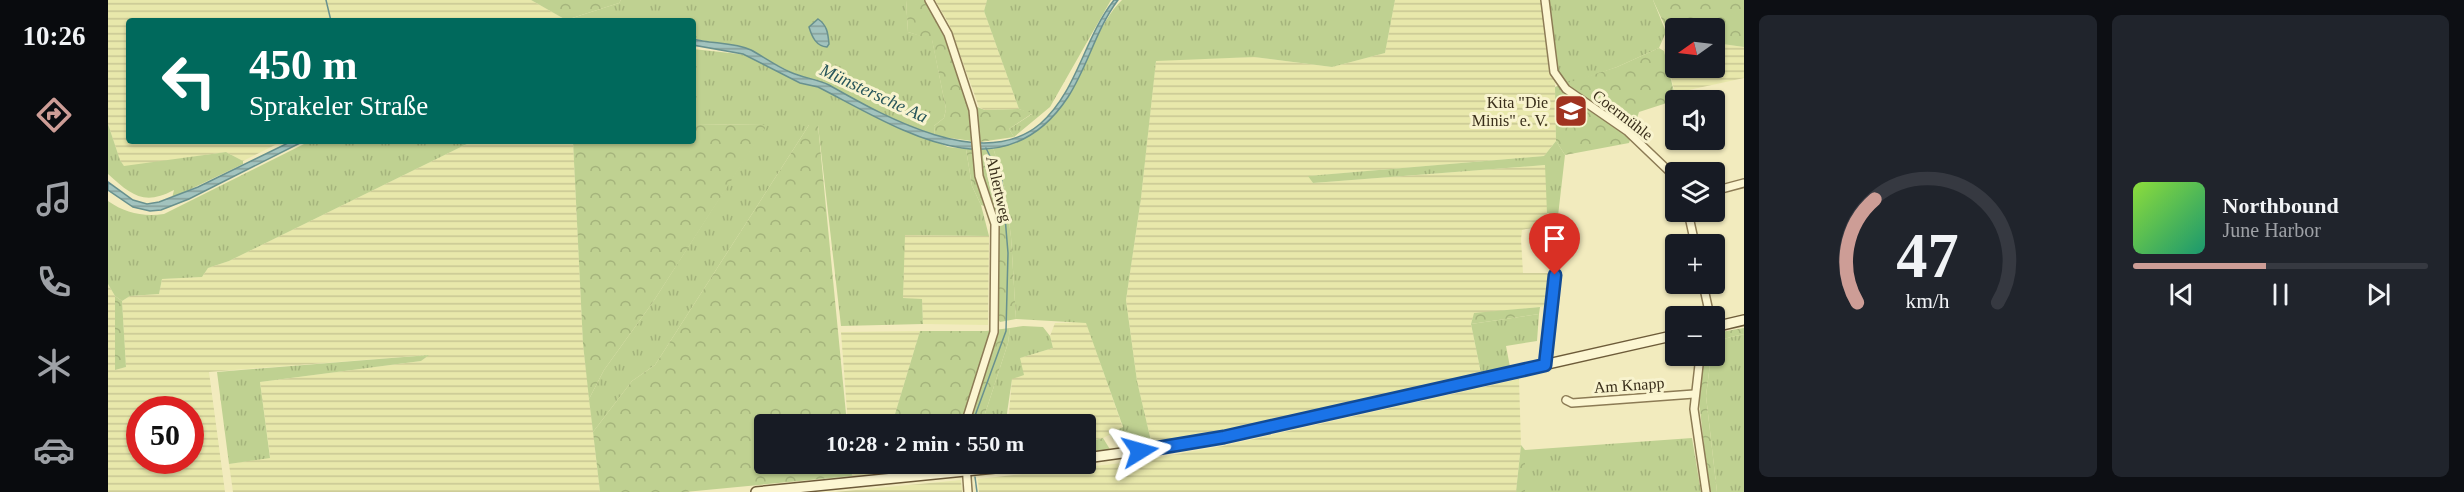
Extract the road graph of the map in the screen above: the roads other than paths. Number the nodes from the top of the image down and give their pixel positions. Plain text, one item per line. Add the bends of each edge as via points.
1 (929, 0) edge
2 (1545, 0) edge
3 (1665, 167) edge
4 (1744, 183) edge
5 (1725, 188) edge
6 (1555, 275) dead end
7 (1744, 320) edge
8 (1725, 324) edge
9 (1665, 338) edge
10 (1545, 365) junction
11 (1698, 366) edge
12 (1694, 394) junction
13 (1566, 400) dead end
14 (968, 414) edge
15 (1096, 457) edge
16 (907, 474) edge
17 (967, 474) edge
18 (756, 492) edge
19 (968, 492) edge
20 (1706, 492) edge

1 - 14 street, Ahlertweg via 944,25 973,110 981,183 995,224 992,345
2 - 3 street, Coermühle via 1554,72 1559,80 1626,131
4 - 5 street
6 - 10 street
7 - 8 main road
9 - 10 main road
10 - 15 main road via 1187,444
11 - 12 street
12 - 13 street, Am Knapp via 1572,403
12 - 20 street
16 - 18 main road
17 - 19 street

